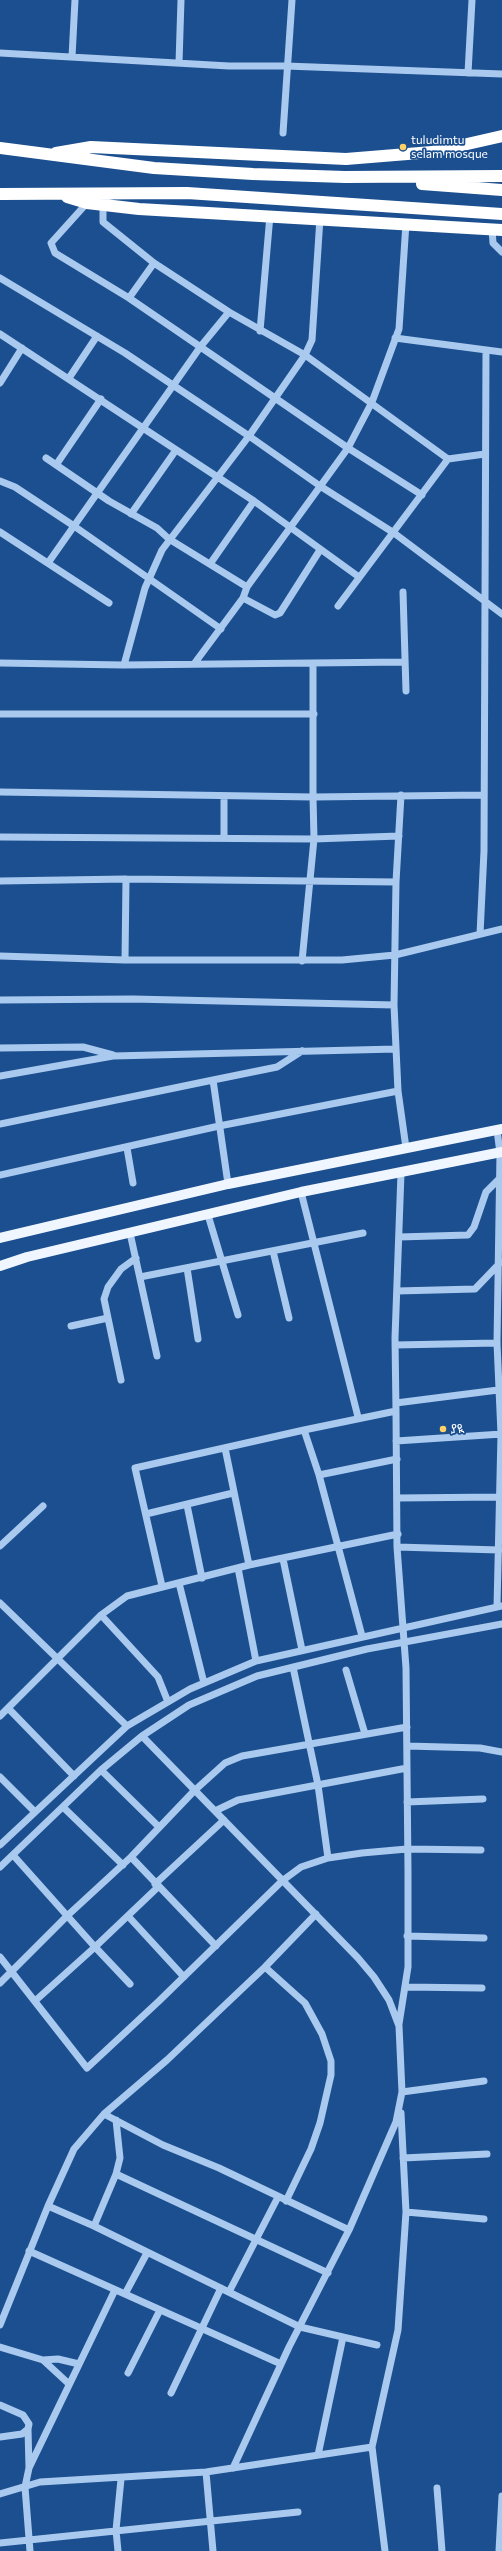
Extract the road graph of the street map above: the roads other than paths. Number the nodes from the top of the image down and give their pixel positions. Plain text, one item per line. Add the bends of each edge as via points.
1 (75, 0) edge
2 (181, 0) edge
3 (292, 0) edge
4 (472, 0) edge
5 (0, 53) edge
6 (72, 57) junction
7 (179, 63) junction
8 (286, 66) junction
9 (468, 73) junction
10 (502, 74) edge
11 (283, 133) dead end
12 (502, 136) edge
13 (0, 148) edge
14 (50, 155) junction
15 (502, 176) edge
16 (345, 177) junction
17 (502, 190) edge
18 (0, 194) edge
19 (58, 194) junction
20 (87, 203) junction
21 (103, 205) junction
22 (502, 214) edge
23 (270, 215) junction
24 (320, 218) junction
25 (406, 224) junction
26 (497, 229) edge
27 (502, 252) edge
28 (154, 263) junction
29 (0, 278) edge
30 (129, 298) junction
31 (229, 312) junction
32 (260, 331) junction
33 (0, 334) edge
34 (97, 336) junction
35 (395, 338) junction
36 (202, 346) junction
37 (22, 348) junction
38 (486, 350) junction
39 (502, 352) edge
40 (305, 355) junction
41 (70, 378) junction
42 (0, 383) edge
43 (173, 386) junction
44 (276, 397) junction
45 (101, 399) junction
46 (372, 402) junction
47 (145, 427) junction
48 (249, 436) junction
49 (348, 448) junction
50 (176, 450) junction
51 (485, 454) junction
52 (46, 458) dead end
53 (448, 459) junction
54 (56, 465) junction
55 (218, 477) junction
56 (0, 481) edge
57 (320, 486) junction
58 (98, 494) junction
59 (422, 495) junction
60 (254, 501) junction
61 (131, 514) junction
62 (74, 526) junction
63 (291, 528) junction
64 (0, 532) edge
65 (394, 533) junction
66 (169, 539) junction
67 (320, 550) junction
68 (48, 563) junction
69 (210, 564) junction
70 (359, 577) junction
71 (150, 578) junction
72 (247, 587) junction
73 (403, 592) dead end
74 (243, 598) junction
75 (486, 602) junction
76 (109, 603) dead end
77 (338, 606) dead end
78 (502, 614) edge
79 (221, 629) junction
80 (405, 662) junction
81 (0, 663) edge
82 (194, 664) junction
83 (313, 664) junction
84 (124, 665) junction
85 (406, 691) dead end
86 (0, 714) edge
87 (314, 714) junction
88 (0, 792) edge
89 (401, 795) junction
90 (482, 795) junction
91 (312, 797) junction
92 (224, 798) junction
93 (399, 836) junction
94 (0, 837) edge
95 (224, 837) junction
96 (314, 838) junction
97 (126, 879) junction
98 (309, 879) junction
99 (0, 881) edge
100 (396, 882) junction
101 (502, 929) edge
102 (480, 934) junction
103 (395, 954) junction
104 (0, 956) edge
105 (125, 960) junction
106 (302, 961) junction
107 (0, 1000) edge
108 (394, 1005) junction
109 (0, 1048) edge
110 (396, 1049) junction
111 (302, 1051) junction
112 (113, 1056) junction
113 (0, 1076) edge
114 (213, 1080) junction
115 (398, 1091) junction
116 (0, 1124) edge
117 (219, 1126) junction
118 (499, 1129) edge
119 (127, 1148) junction
120 (406, 1148) junction
121 (501, 1153) edge
122 (401, 1173) junction
123 (0, 1175) edge
124 (500, 1178) junction
125 (133, 1183) dead end
126 (228, 1184) junction
127 (301, 1192) junction
128 (501, 1212) edge
129 (208, 1215) junction
130 (130, 1233) junction
131 (363, 1233) dead end
132 (399, 1237) junction
133 (0, 1238) edge
134 (315, 1243) junction
135 (273, 1251) junction
136 (136, 1258) junction
137 (222, 1262) junction
138 (501, 1262) edge
139 (0, 1266) edge
140 (187, 1268) junction
141 (140, 1277) junction
142 (397, 1291) junction
143 (238, 1315) dead end
144 (500, 1315) edge
145 (108, 1318) junction
146 (289, 1318) dead end
147 (71, 1326) dead end
148 (198, 1339) dead end
149 (497, 1343) junction
150 (395, 1345) junction
151 (157, 1356) dead end
152 (500, 1368) edge
153 (121, 1380) dead end
154 (498, 1390) junction
155 (396, 1402) junction
156 (396, 1411) junction
157 (358, 1417) junction
158 (304, 1430) junction
159 (502, 1434) edge
160 (396, 1441) junction
161 (225, 1448) junction
162 (397, 1459) junction
163 (319, 1475) junction
164 (233, 1494) junction
165 (500, 1497) junction
166 (398, 1498) junction
167 (187, 1505) junction
168 (43, 1506) dead end
169 (146, 1514) junction
170 (398, 1534) junction
171 (0, 1546) edge
172 (398, 1547) junction
173 (338, 1548) junction
174 (499, 1550) junction
175 (283, 1559) junction
176 (250, 1565) junction
177 (238, 1568) junction
178 (202, 1578) junction
179 (179, 1583) junction
180 (162, 1586) junction
181 (1, 1607) edge
182 (500, 1607) edge
183 (101, 1615) junction
184 (502, 1624) edge
185 (402, 1627) junction
186 (362, 1636) junction
187 (403, 1643) junction
188 (302, 1650) junction
189 (58, 1658) junction
190 (256, 1661) junction
191 (293, 1667) junction
192 (346, 1670) dead end
193 (204, 1683) junction
194 (168, 1702) junction
195 (9, 1709) junction
196 (0, 1716) edge
197 (127, 1726) junction
198 (407, 1727) junction
199 (365, 1734) junction
200 (142, 1736) junction
201 (309, 1744) junction
202 (407, 1746) junction
203 (502, 1752) edge
204 (407, 1768) junction
205 (101, 1770) junction
206 (74, 1776) junction
207 (0, 1777) edge
208 (318, 1785) junction
209 (194, 1791) junction
210 (483, 1799) dead end
211 (407, 1802) junction
212 (63, 1807) junction
213 (215, 1811) junction
214 (35, 1812) junction
215 (224, 1820) junction
216 (159, 1827) junction
217 (0, 1846) edge
218 (407, 1849) junction
219 (481, 1850) dead end
220 (13, 1855) junction
221 (131, 1858) junction
222 (328, 1858) junction
223 (123, 1865) junction
224 (0, 1867) edge
225 (282, 1881) junction
226 (157, 1886) junction
227 (316, 1914) junction
228 (67, 1916) junction
229 (128, 1916) junction
230 (407, 1936) junction
231 (484, 1938) dead end
232 (216, 1946) junction
233 (96, 1947) junction
234 (0, 1957) edge
235 (265, 1967) junction
236 (12, 1971) junction
237 (184, 1977) junction
238 (0, 1983) edge
239 (130, 1984) dead end
240 (405, 1987) junction
241 (482, 1988) dead end
242 (35, 2001) junction
243 (399, 2026) junction
244 (484, 2081) dead end
245 (402, 2092) junction
246 (400, 2107) junction
247 (104, 2114) junction
248 (116, 2120) junction
249 (487, 2154) dead end
250 (403, 2158) junction
251 (116, 2174) junction
252 (278, 2197) junction
253 (286, 2201) junction
254 (48, 2206) junction
255 (406, 2212) junction
256 (484, 2219) dead end
257 (94, 2226) junction
258 (349, 2230) junction
259 (256, 2240) junction
260 (30, 2251) junction
261 (147, 2253) junction
262 (328, 2274) junction
263 (221, 2288) junction
264 (116, 2290) junction
265 (229, 2292) junction
266 (125, 2294) junction
267 (160, 2310) junction
268 (2, 2315) edge
269 (0, 2324) edge
270 (300, 2327) junction
271 (202, 2328) junction
272 (343, 2337) junction
273 (377, 2345) dead end
274 (0, 2347) edge
275 (43, 2360) junction
276 (79, 2364) junction
277 (281, 2364) junction
278 (128, 2373) dead end
279 (69, 2384) junction
280 (171, 2393) dead end
281 (0, 2405) edge
282 (28, 2429) junction
283 (0, 2437) edge
284 (372, 2447) junction
285 (318, 2455) junction
286 (29, 2468) junction
287 (233, 2468) junction
288 (206, 2472) junction
289 (121, 2479) junction
290 (25, 2487) junction
291 (437, 2488) dead end
292 (0, 2494) edge
293 (502, 2496) edge
294 (298, 2512) dead end
295 (210, 2522) junction
296 (116, 2530) junction
297 (30, 2540) junction
298 (0, 2543) edge
299 (30, 2551) edge
300 (118, 2551) edge
301 (213, 2551) edge
302 (385, 2551) edge
303 (442, 2551) edge
304 (499, 2551) edge

1 - 6 street
2 - 7 street
3 - 8 street
4 - 9 street
5 - 6 street
6 - 7 street
7 - 8 street
8 - 9 street
8 - 11 street
9 - 10 street
12 - 14 highway via 432,152 346,159 91,147
13 - 14 highway
14 - 16 highway via 154,168
15 - 16 highway
16 - 17 highway
18 - 19 highway
19 - 20 highway
19 - 22 highway via 187,193
20 - 21 highway
20 - 30 street via 51,243 52,248 55,254
21 - 23 highway
21 - 28 street via 103,222
23 - 24 highway
23 - 32 street
24 - 25 highway
24 - 40 street via 312,340
25 - 26 highway
25 - 35 street via 400,316
26 - 27 street via 494,243
28 - 30 street
28 - 31 street
29 - 34 street
30 - 36 street
31 - 32 street
31 - 36 street
32 - 40 street
33 - 37 street
34 - 41 street
34 - 43 street
35 - 38 street
35 - 46 street
36 - 43 street
36 - 44 street
37 - 41 street
37 - 42 street
38 - 39 street
38 - 51 street
40 - 44 street
40 - 46 street
41 - 45 street
43 - 47 street
43 - 48 street
44 - 48 street
44 - 49 street
45 - 47 street
45 - 54 street
46 - 49 street
46 - 53 street
47 - 50 street
47 - 58 street
48 - 55 street
48 - 57 street
49 - 57 street
49 - 59 street
50 - 55 street
50 - 61 street
51 - 53 street
51 - 75 street
52 - 54 street
53 - 59 street
54 - 58 street
55 - 60 street
55 - 66 street
56 - 62 street via 15,487
57 - 63 street
57 - 65 street
58 - 61 street
58 - 62 street
59 - 65 street
60 - 63 street
60 - 69 street
61 - 66 street via 157,528
62 - 68 street
62 - 71 street
63 - 67 street
63 - 72 street
64 - 68 street
65 - 70 street
65 - 75 street
66 - 69 street
66 - 71 street via 154,564
67 - 70 street
67 - 74 street via 280,613 275,615
68 - 76 street
69 - 72 street
70 - 77 street
71 - 79 street
71 - 84 street
72 - 74 street
73 - 80 street
74 - 79 street
75 - 78 street
75 - 90 street
79 - 82 street
80 - 83 street
80 - 85 street
81 - 84 street
82 - 83 street
82 - 84 street
83 - 87 street
86 - 87 street
87 - 91 street
88 - 92 street
89 - 90 street
89 - 91 street
89 - 93 street
90 - 102 street via 484,851
91 - 92 street
91 - 96 street
92 - 95 street
93 - 96 street
93 - 100 street
94 - 95 street
95 - 96 street
96 - 98 street
97 - 98 street
97 - 99 street
97 - 105 street
98 - 100 street
98 - 106 street
100 - 103 street
101 - 102 street
102 - 103 street
103 - 106 street via 342,960
103 - 108 street
104 - 105 street
105 - 106 street
107 - 108 street via 133,999
108 - 110 street
109 - 112 street via 83,1047
110 - 111 street
110 - 115 street
111 - 112 street
111 - 114 street via 277,1067
112 - 113 street
114 - 116 street
114 - 117 street
115 - 117 street
115 - 120 street
117 - 119 street
117 - 126 street
118 - 120 main road
118 - 121 street
119 - 123 street
119 - 125 street
120 - 126 main road
121 - 122 main road
121 - 124 street
122 - 127 main road
122 - 132 street
124 - 128 street
124 - 132 street via 486,1192 474,1227 468,1234
126 - 133 main road
127 - 129 main road
127 - 134 street
128 - 138 street
129 - 130 main road
129 - 137 street
130 - 136 street
130 - 139 main road via 27,1257
131 - 134 street
132 - 142 street
134 - 135 street
134 - 157 street
135 - 137 street
135 - 146 street
136 - 141 street
136 - 145 street via 121,1269 108,1287 104,1299
137 - 140 street
137 - 143 street
138 - 142 street via 475,1289
138 - 144 street
140 - 141 street
140 - 148 street
141 - 151 street
142 - 150 street
144 - 149 street
145 - 147 street
145 - 153 street
149 - 150 street
149 - 152 street
150 - 155 street
152 - 154 street
154 - 155 street
154 - 159 street
155 - 156 street
156 - 157 street
156 - 160 street
157 - 158 street
158 - 161 street
158 - 163 street
159 - 160 street
159 - 165 street
160 - 162 street
161 - 164 street
161 - 169 street via 135,1468
162 - 163 street
162 - 166 street
163 - 173 street
164 - 167 street
164 - 176 street
165 - 166 street
165 - 174 street
166 - 170 street
167 - 169 street
167 - 178 street
168 - 171 street
169 - 180 street
170 - 172 street
170 - 173 street
172 - 174 street
172 - 185 street
173 - 175 street
173 - 186 street
174 - 182 street
175 - 176 street
175 - 188 street
176 - 177 street
177 - 178 street
177 - 190 street
178 - 179 street
179 - 180 street
179 - 193 street
180 - 183 street via 127,1596
181 - 189 street
182 - 185 street
183 - 189 street
183 - 194 street via 158,1677
184 - 187 street
185 - 186 street
185 - 187 street
186 - 188 street
187 - 191 street
187 - 198 street
188 - 190 street
189 - 195 street
189 - 197 street
190 - 193 street
191 - 200 street via 257,1676 189,1705
191 - 201 street
192 - 199 street
193 - 194 street
194 - 197 street
195 - 196 street
195 - 206 street
197 - 206 street
198 - 199 street
198 - 202 street
199 - 201 street
200 - 205 street
200 - 209 street
201 - 208 street
201 - 209 street via 242,1756 225,1763
202 - 203 street via 464,1747
202 - 204 street
204 - 208 street
204 - 211 street
205 - 212 street
205 - 216 street
206 - 214 street
207 - 214 street
208 - 213 street via 238,1800
208 - 222 street
209 - 213 street
209 - 216 street
210 - 211 street
211 - 218 street
212 - 220 street
212 - 223 street
213 - 215 street
214 - 217 street
215 - 225 street
215 - 226 street
216 - 221 street
218 - 219 street
218 - 222 street
218 - 230 street
220 - 224 street
220 - 228 street
221 - 223 street
221 - 226 street
222 - 225 street via 301,1867
223 - 228 street
225 - 227 street
225 - 232 street
226 - 229 street
226 - 232 street
227 - 235 street
227 - 243 street via 374,1977 389,2000
228 - 233 street
228 - 236 street
229 - 233 street
229 - 237 street
230 - 231 street
230 - 240 street via 408,1967
232 - 237 street
233 - 239 street
233 - 242 street
234 - 236 street
235 - 247 street via 167,2060
235 - 253 street via 305,2003 322,2034 331,2060 331,2076 320,2123 311,2149
236 - 238 street
236 - 242 street
237 - 242 street via 87,2068
240 - 241 street
240 - 243 street
243 - 245 street
244 - 245 street
245 - 246 street
246 - 250 street
246 - 258 street via 389,2140
247 - 248 street
247 - 254 street via 74,2149
248 - 251 street via 120,2158
248 - 252 street via 163,2145 219,2168
249 - 250 street
250 - 255 street
251 - 257 street
251 - 259 street
252 - 253 street
252 - 259 street
253 - 258 street
254 - 257 street
254 - 260 street
255 - 256 street
255 - 284 street via 398,2330
257 - 261 street
258 - 262 street
259 - 262 street
259 - 265 street
260 - 264 street
260 - 268 street
261 - 263 street
261 - 266 street
262 - 270 street
263 - 265 street
263 - 271 street
264 - 266 street
264 - 276 street
265 - 270 street
266 - 267 street
267 - 271 street
267 - 278 street
268 - 269 street
270 - 272 street
270 - 277 street
271 - 277 street
271 - 280 street
272 - 273 street
272 - 285 street
274 - 275 street
275 - 276 street via 58,2359
275 - 279 street
276 - 279 street
277 - 287 street
279 - 286 street
281 - 282 street via 23,2415 29,2424
282 - 283 street via 22,2434
282 - 286 street
284 - 285 street
284 - 302 street
285 - 287 street
286 - 290 street
287 - 288 street
288 - 289 street
288 - 295 street
289 - 290 street via 40,2482
289 - 296 street
290 - 292 street
290 - 297 street
291 - 303 street
293 - 304 street
294 - 295 street
295 - 296 street
295 - 301 street
296 - 297 street
296 - 300 street
297 - 298 street
297 - 299 street

